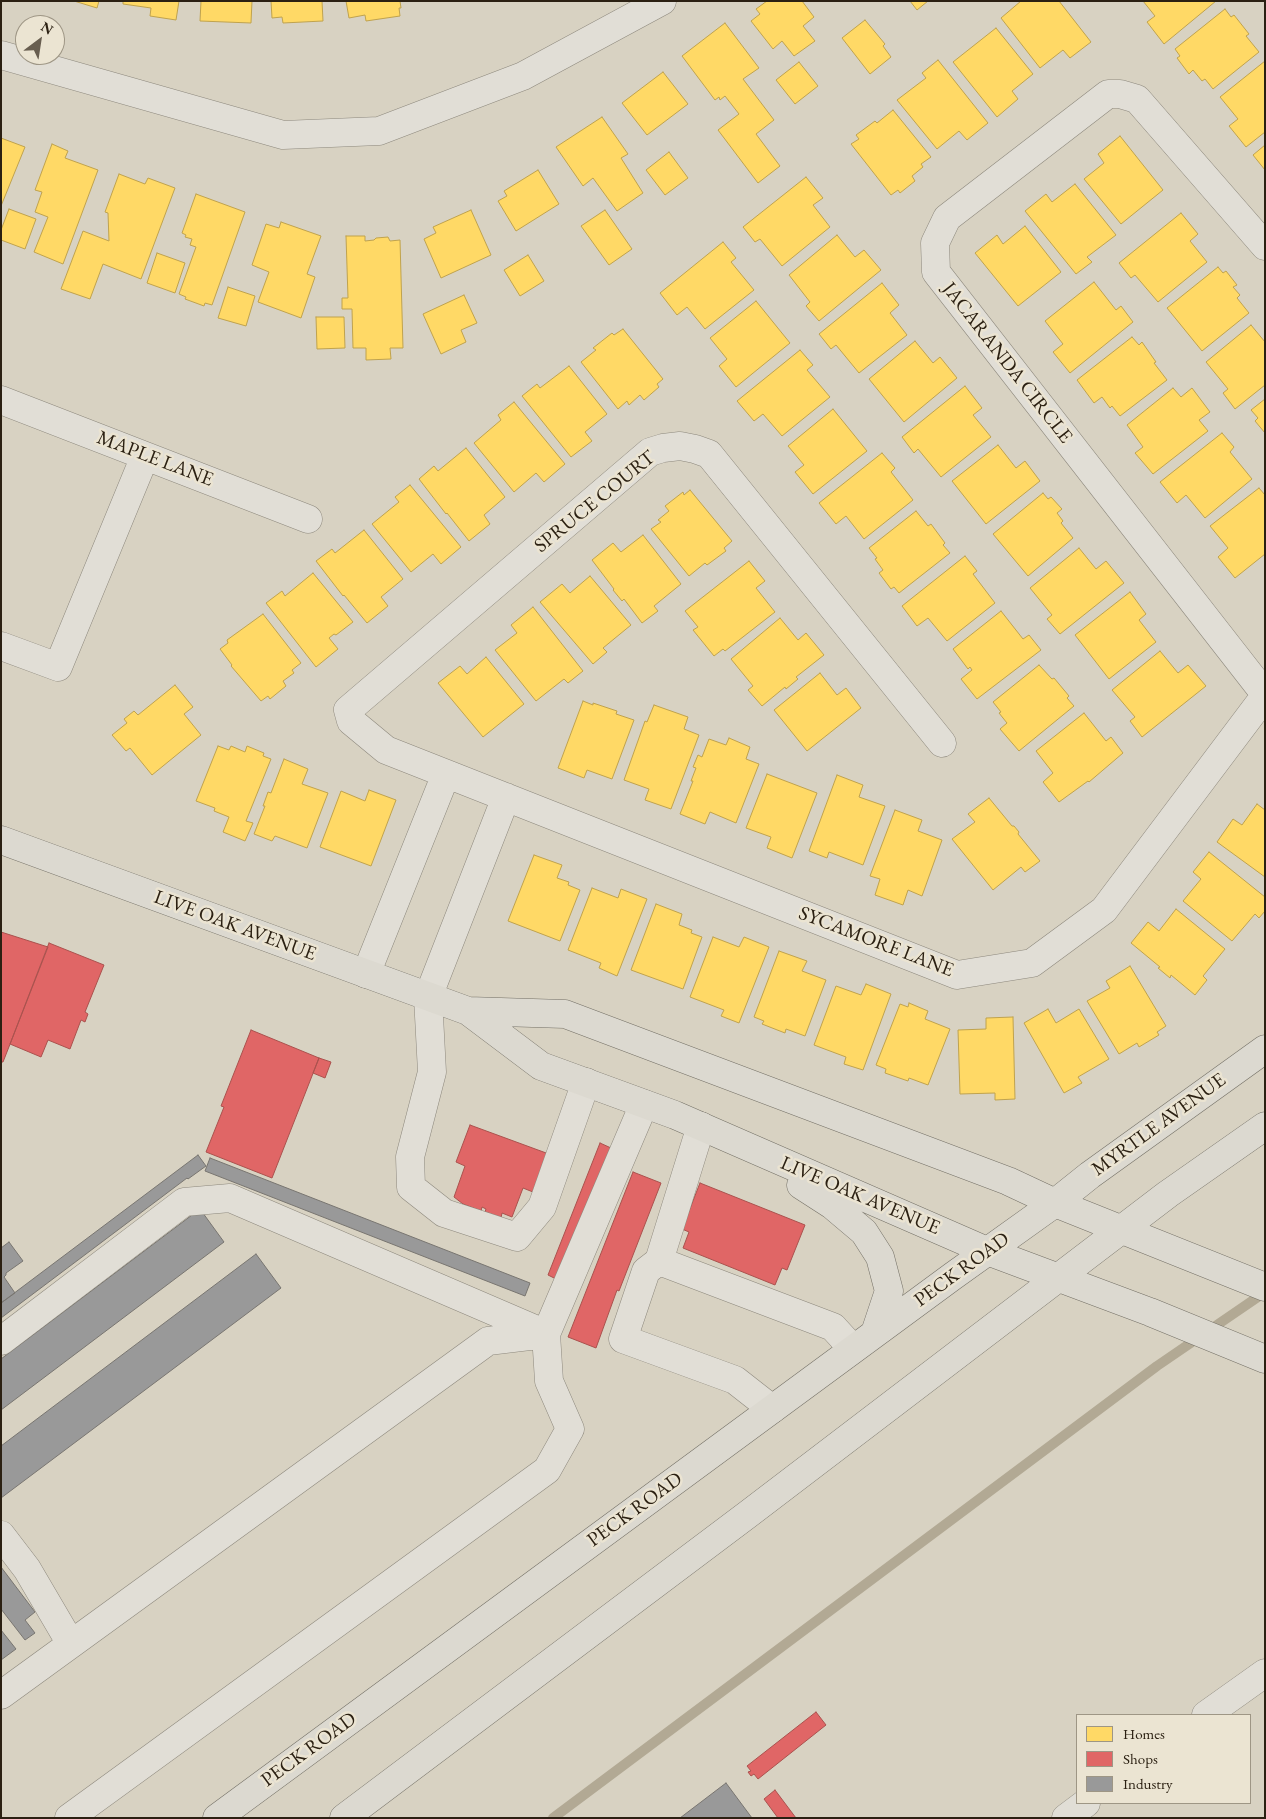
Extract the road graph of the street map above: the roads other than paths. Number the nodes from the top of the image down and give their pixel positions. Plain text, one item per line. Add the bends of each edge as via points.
1 (662, 1) edge
2 (1, 55) edge
3 (1265, 246) edge
4 (1, 400) edge
5 (145, 456) junction
6 (308, 518) dead end
7 (1, 646) edge
8 (1265, 695) edge
9 (942, 743) dead end
10 (446, 774) junction
11 (476, 785) joint
12 (506, 797) junction
13 (7, 844) edge
14 (366, 974) junction
15 (428, 997) junction
16 (468, 1011) junction
17 (1265, 1049) edge
18 (586, 1082) junction
19 (644, 1104) junction
20 (701, 1126) junction
21 (1265, 1126) edge
22 (725, 1137) junction
23 (1055, 1203) junction
24 (1123, 1230) junction
25 (987, 1251) junction
26 (659, 1261) junction
27 (1057, 1278) junction
28 (1265, 1287) edge
29 (875, 1333) junction
30 (546, 1334) junction
31 (1, 1341) edge
32 (853, 1349) junction
33 (1259, 1357) edge
34 (772, 1409) junction
35 (1, 1535) edge
36 (71, 1644) junction
37 (1265, 1673) edge
38 (1, 1695) edge
39 (1207, 1714) edge
40 (1085, 1804) edge
41 (70, 1818) edge
42 (217, 1818) edge
43 (344, 1818) edge
44 (1066, 1818) edge

1 - 2 street via 523,76 379,131 283,135
3 - 8 street, JACARANDA CIRCLE via 1137,99 1120,94 1108,94 947,218 935,243 936,272
4 - 5 street, MAPLE LANE
5 - 6 street, MAPLE LANE
5 - 7 street via 58,667
8 - 12 street, SYCAMORE LANE via 1104,910 1032,963 957,975
9 - 10 street, SPRUCE COURT via 709,454 680,446 650,452 348,710 351,721 386,750
10 - 11 street, SPRUCE COURT
10 - 14 street
11 - 12 street, SYCAMORE LANE
12 - 15 street
13 - 14 main road, LIVE OAK AVENUE
14 - 15 main road, LIVE OAK AVENUE
15 - 16 main road, LIVE OAK AVENUE
15 - 18 street via 432,1072 410,1158 411,1187 444,1213 517,1238 542,1207
16 - 18 main road, LIVE OAK AVENUE via 541,1066
16 - 23 main road, LIVE OAK AVENUE via 565,1014 1008,1181
17 - 23 main road, MYRTLE AVENUE
18 - 19 main road, LIVE OAK AVENUE
19 - 20 main road, LIVE OAK AVENUE
19 - 30 street
20 - 22 main road, LIVE OAK AVENUE
20 - 26 street
21 - 24 main road
22 - 25 main road, LIVE OAK AVENUE
22 - 29 main road via 832,1205 864,1232 880,1257 889,1291
23 - 24 main road, LIVE OAK AVENUE
23 - 25 main road, PECK ROAD
24 - 27 main road
24 - 28 main road, LIVE OAK AVENUE
25 - 27 main road, LIVE OAK AVENUE
25 - 29 main road, PECK ROAD
26 - 32 street via 833,1327
26 - 34 street via 646,1271 623,1339 735,1380
27 - 33 main road, LIVE OAK AVENUE
27 - 43 main road
29 - 32 main road, PECK ROAD
30 - 31 street via 230,1198 184,1202
30 - 36 street via 488,1341
30 - 41 street via 549,1381 570,1429 547,1470
32 - 34 main road, PECK ROAD
34 - 42 main road, PECK ROAD
35 - 36 street via 27,1569
36 - 38 street
37 - 39 street
40 - 44 street

